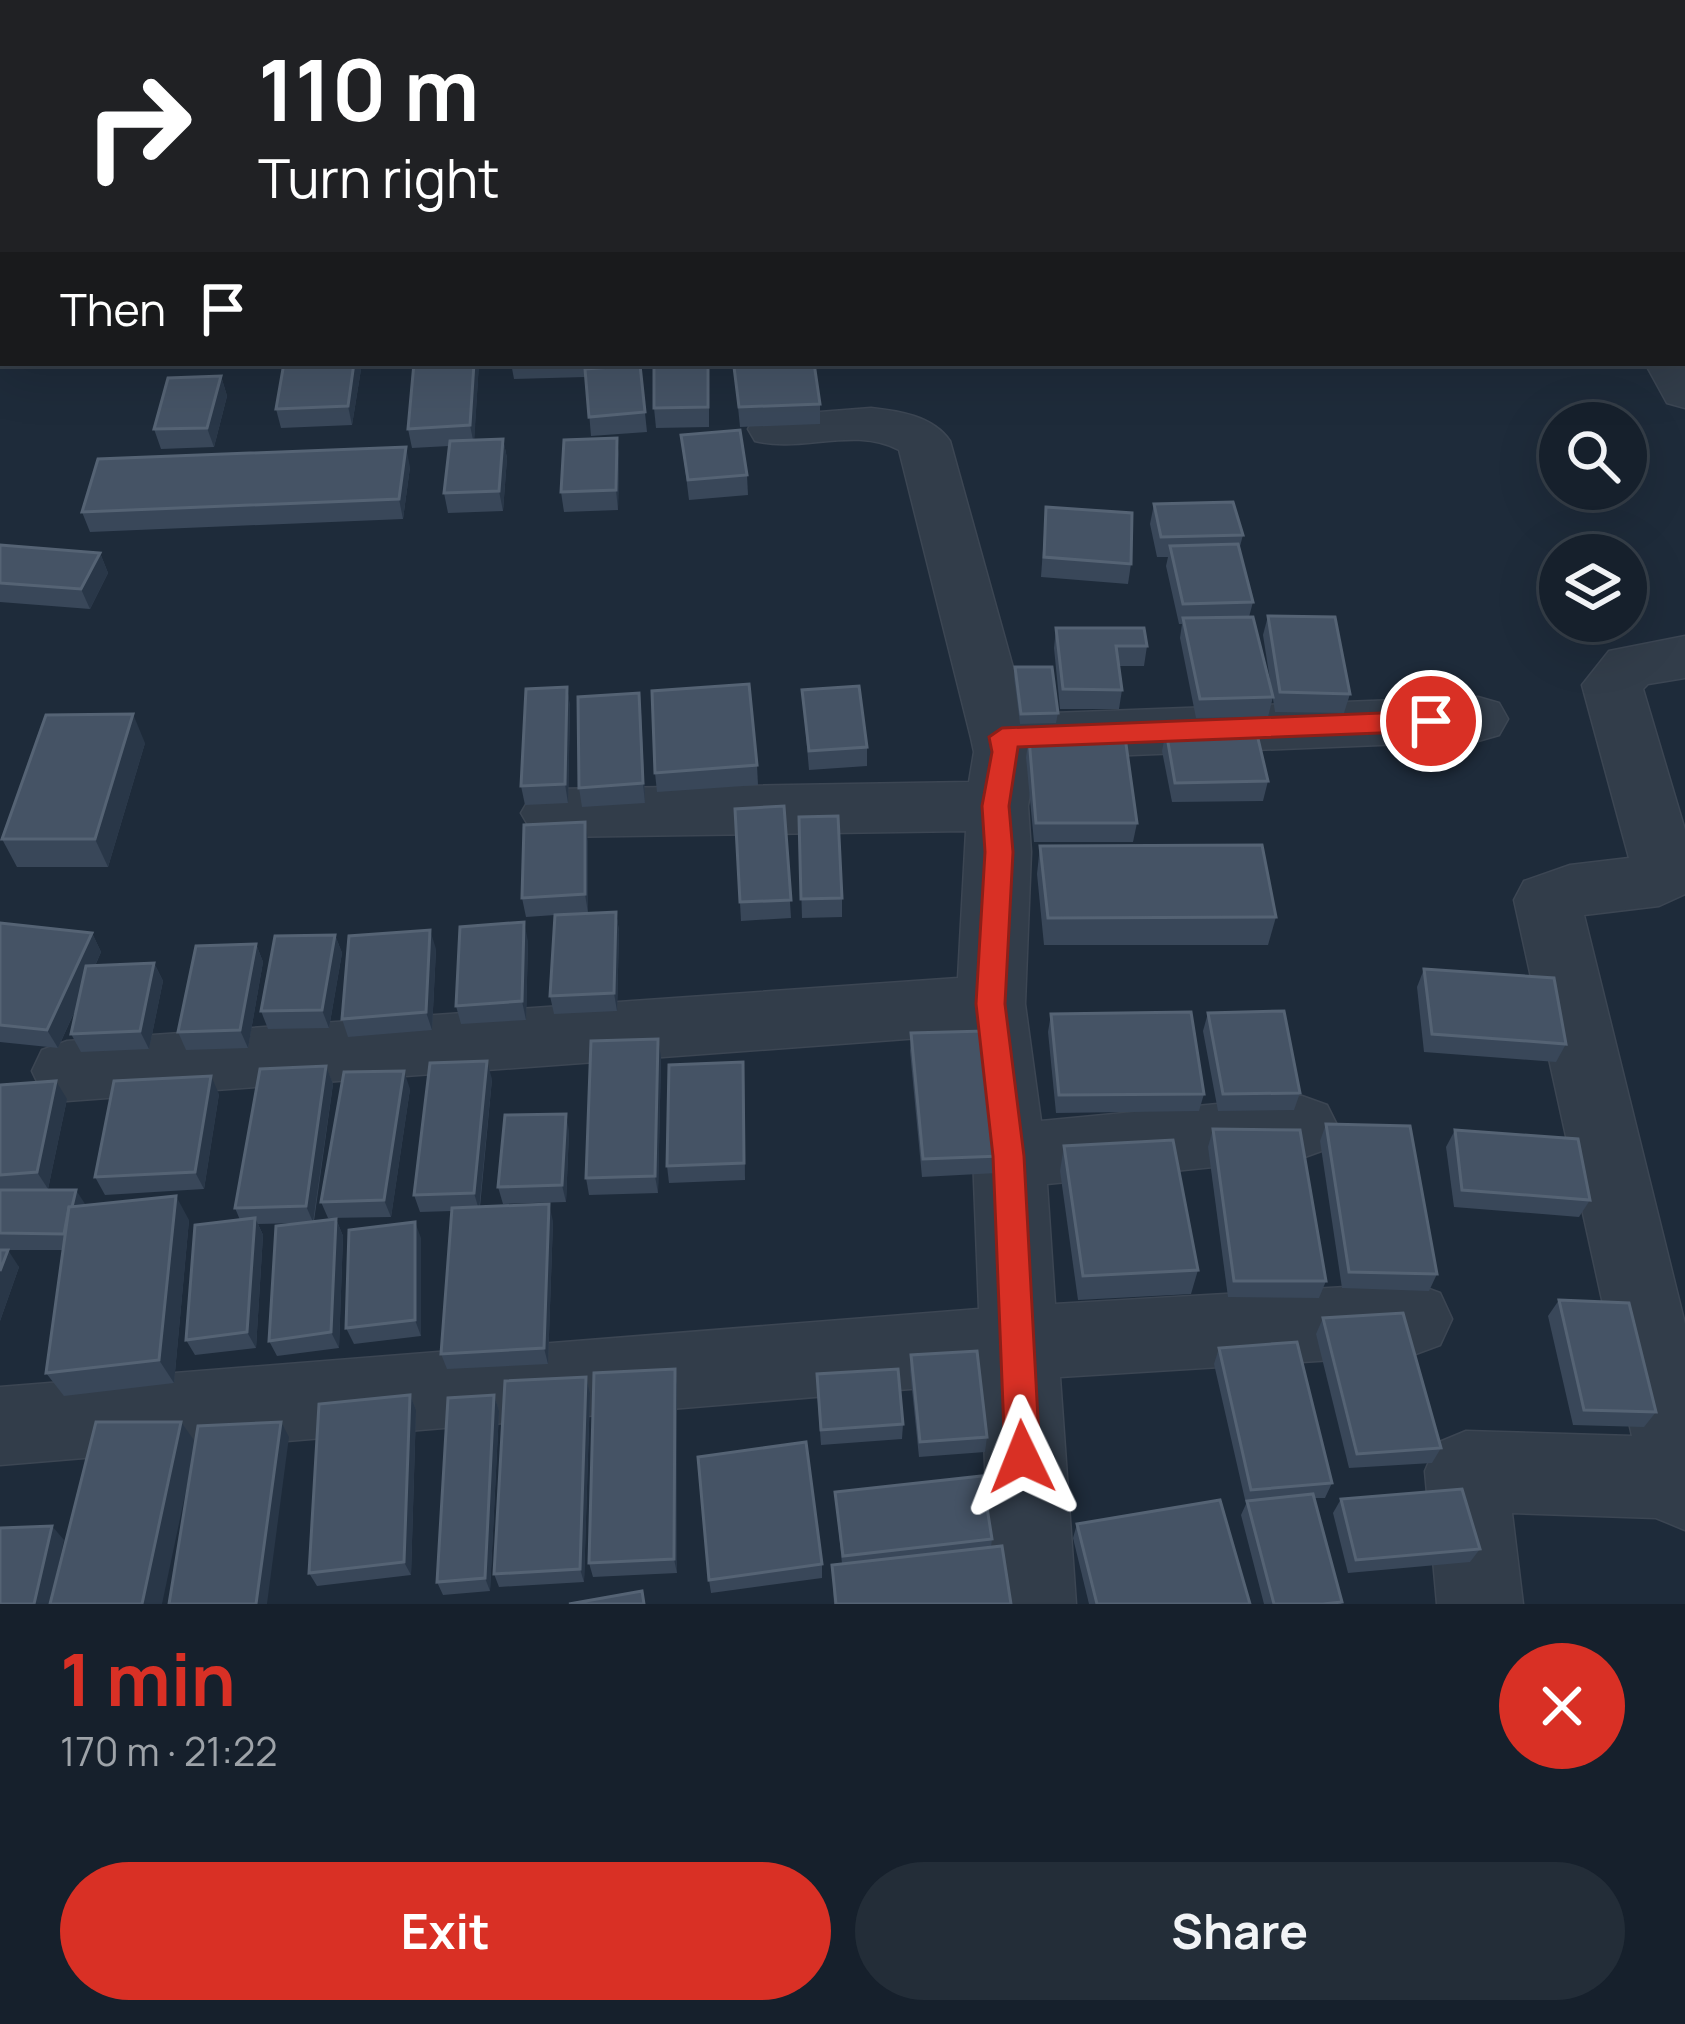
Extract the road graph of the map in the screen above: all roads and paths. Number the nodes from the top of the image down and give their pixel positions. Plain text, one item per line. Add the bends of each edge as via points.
1 (774, 429) edge
2 (1685, 657) edge
3 (1478, 719) dead end
4 (1002, 737) junction
5 (996, 806) junction
6 (553, 813) dead end
7 (991, 1004) junction
8 (67, 1071) dead end
9 (1302, 1127) edge
10 (1009, 1156) junction
11 (1413, 1319) dead end
12 (1018, 1343) junction
13 (0, 1426) edge
14 (1684, 1484) edge
15 (1033, 1604) edge
16 (1480, 1604) edge

1 - 4 street via 887,425 923,441
2 - 14 street via 1630,666 1612,685 1664,872 1659,880 1547,900
3 - 4 street
4 - 5 street
5 - 6 street
5 - 7 street
7 - 8 street
7 - 10 street
9 - 10 street
10 - 12 street
11 - 12 street
12 - 13 street
12 - 15 street
14 - 16 street via 1466,1471

